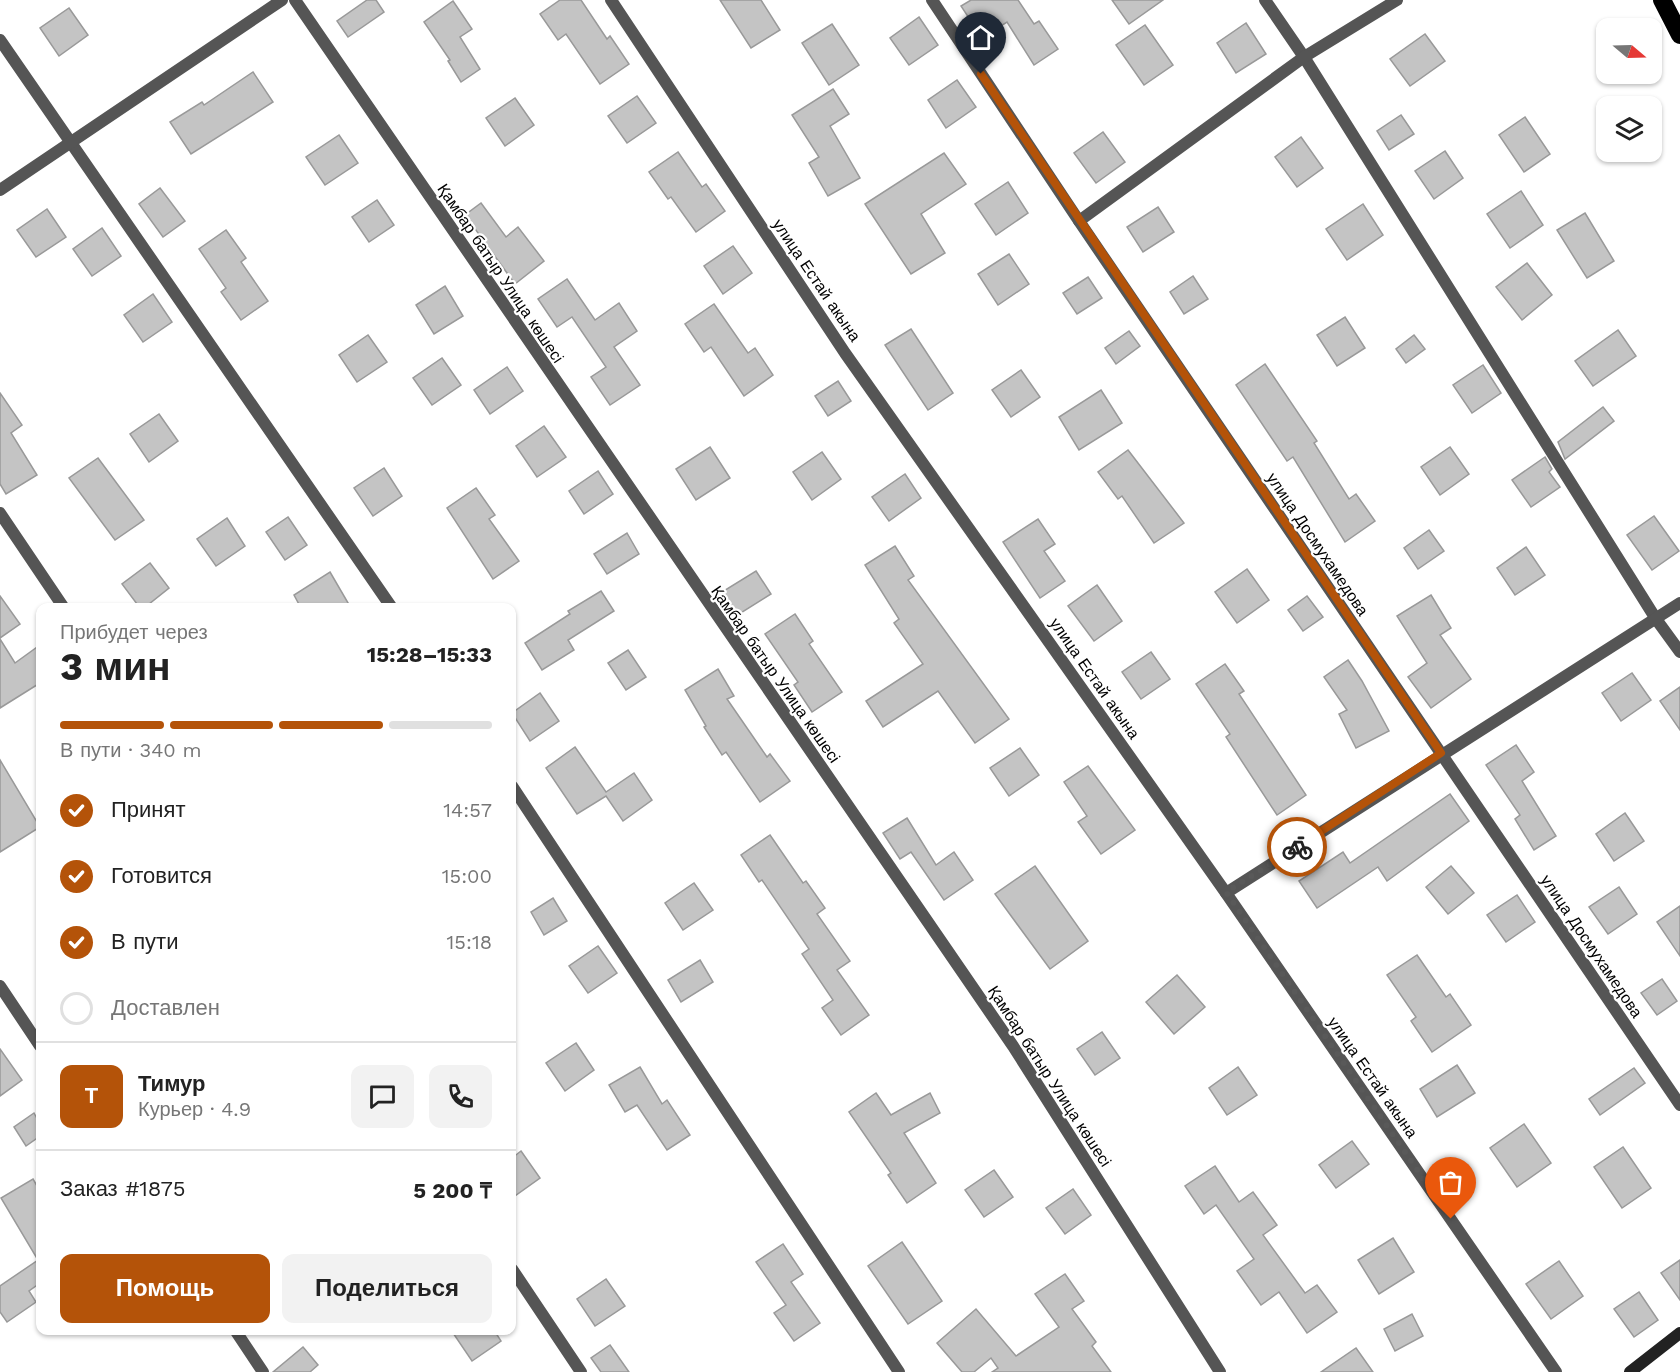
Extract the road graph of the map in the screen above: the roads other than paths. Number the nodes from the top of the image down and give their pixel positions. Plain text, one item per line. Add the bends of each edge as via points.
1 (282, 0) edge
2 (295, 0) edge
3 (611, 0) edge
4 (932, 0) edge
5 (1265, 0) edge
6 (1397, 0) edge
7 (1662, 0) edge
8 (1680, 35) edge
9 (0, 40) edge
10 (1304, 57) junction
11 (70, 143) junction
12 (0, 190) edge
13 (1079, 221) junction
14 (0, 513) edge
15 (61, 603) edge
16 (389, 603) edge
17 (1680, 603) edge
18 (1656, 619) junction
19 (1680, 652) edge
20 (1441, 753) junction
21 (516, 792) edge
22 (1226, 892) junction
23 (0, 986) edge
24 (36, 1040) edge
25 (1680, 1105) edge
26 (516, 1275) edge
27 (1680, 1334) edge
28 (238, 1335) edge
29 (263, 1372) edge
30 (581, 1372) edge
31 (899, 1372) edge
32 (1220, 1372) edge
33 (1556, 1372) edge
34 (1630, 1372) edge

1 - 11 street
2 - 32 street, Қамбар батыр Улица көшесі via 1013,1046
3 - 22 street, улица Естай акына via 845,353
4 - 13 street, улица Досмухамедова
5 - 10 street
6 - 10 street
7 - 8 highway
9 - 11 street
10 - 13 street
10 - 18 street
11 - 12 street
11 - 16 street
13 - 20 street, улица Досмухамедова
14 - 15 street
17 - 18 street
18 - 19 street
18 - 20 street
20 - 22 street
20 - 25 street, улица Досмухамедова
21 - 31 street
22 - 33 street, улица Естай акына
23 - 24 street
26 - 30 street
27 - 34 street
28 - 29 street

